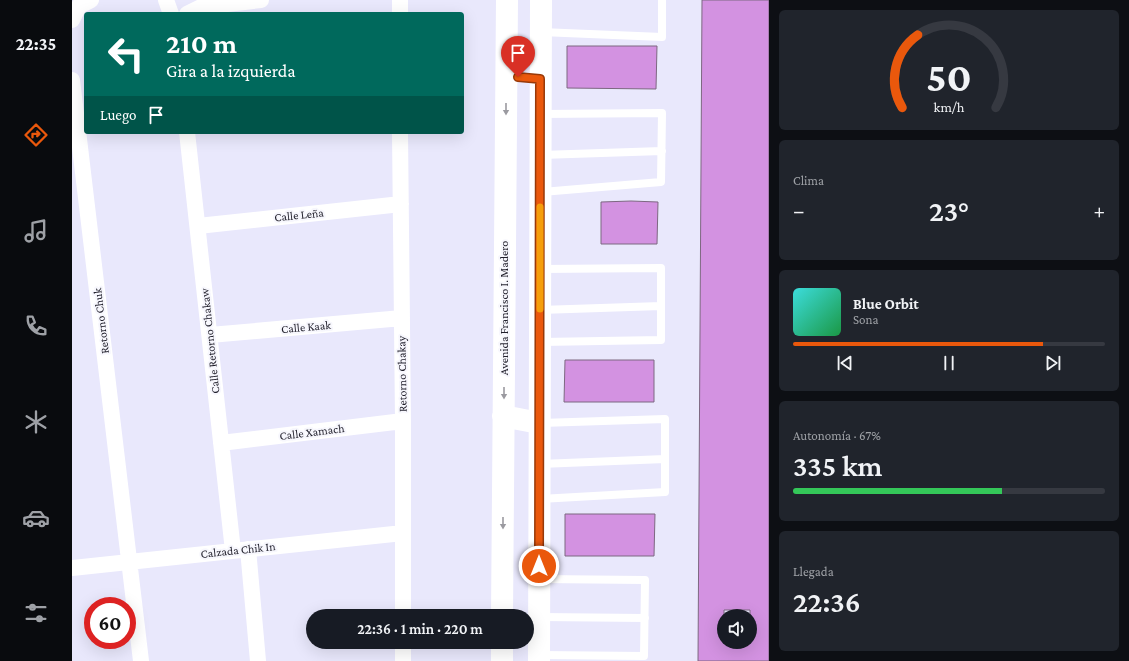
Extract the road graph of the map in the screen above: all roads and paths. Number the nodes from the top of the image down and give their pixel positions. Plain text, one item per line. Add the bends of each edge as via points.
1 (91, 0) edge
2 (166, 0) edge
3 (261, 0) edge
4 (400, 0) edge
5 (507, 0) edge
6 (541, 0) edge
7 (662, 0) edge
8 (170, 12) edge
9 (191, 12) edge
10 (400, 12) edge
11 (72, 20) edge
12 (540, 32) junction
13 (506, 76) junction
14 (540, 79) junction
15 (72, 80) edge
16 (540, 114) junction
17 (187, 134) edge
18 (400, 134) edge
19 (662, 151) junction
20 (540, 155) junction
21 (540, 192) junction
22 (401, 204) junction
23 (198, 226) junction
24 (540, 269) junction
25 (661, 306) junction
26 (540, 310) junction
27 (402, 318) junction
28 (210, 336) junction
29 (540, 342) junction
30 (504, 416) junction
31 (403, 421) junction
32 (539, 423) junction
33 (222, 443) junction
34 (665, 458) junction
35 (539, 464) junction
36 (539, 499) junction
37 (403, 533) junction
38 (240, 550) junction
39 (129, 562) junction
40 (72, 568) edge
41 (539, 579) junction
42 (403, 609) edge
43 (502, 609) edge
44 (539, 617) junction
45 (645, 618) junction
46 (403, 649) edge
47 (502, 649) edge
48 (539, 658) edge
49 (142, 661) edge
50 (258, 661) edge
51 (403, 661) edge
52 (502, 661) edge

1 - 11 street via 79,6
2 - 8 street
3 - 9 street via 200,8
4 - 10 street
5 - 13 main road, Avenida Francisco I. Madero
6 - 12 main road
7 - 12 lane via 662,37
12 - 14 main road
13 - 14 main road
13 -> 30 main road, Avenida Francisco I. Madero
14 - 16 main road
15 - 39 street, Retorno Chuk
16 - 19 lane via 662,113
16 - 20 main road
17 - 23 street, Calle Retorno Chakaw
18 - 22 street, Retorno Chakay
19 - 20 lane
19 - 21 lane via 661,182
20 - 21 main road
21 - 24 main road
22 - 23 street, Calle Leña
22 - 27 street, Retorno Chakay
23 - 28 street, Calle Retorno Chakaw
24 - 25 lane via 661,268
24 - 26 main road
25 - 26 lane
25 - 29 lane via 661,340
26 - 29 main road
27 - 28 street, Calle Kaak
27 - 31 street, Retorno Chakay
28 - 33 street, Calle Retorno Chakaw
29 - 32 main road
30 - 32 main road
30 -> 43 main road, Avenida Francisco I. Madero
31 - 33 street, Calle Xamach
31 - 37 street, Retorno Chakay
32 - 34 lane via 665,419
32 - 35 main road
33 - 38 street, Calle Retorno Chakaw
34 - 35 lane
34 - 36 lane via 665,492
35 - 36 main road
36 - 41 main road
37 - 38 street, Calzada Chik In
37 - 42 street, Retorno Chakay
38 - 39 street, Calzada Chik In
38 - 50 street, Calle Retorno Chakaw
39 - 40 street, Calzada Chik In
39 - 49 street, Retorno Chuk
41 - 44 main road
41 - 45 lane via 646,580
44 - 45 lane
44 - 48 main road
45 - 48 lane via 644,656
46 - 51 street
47 - 52 main road

